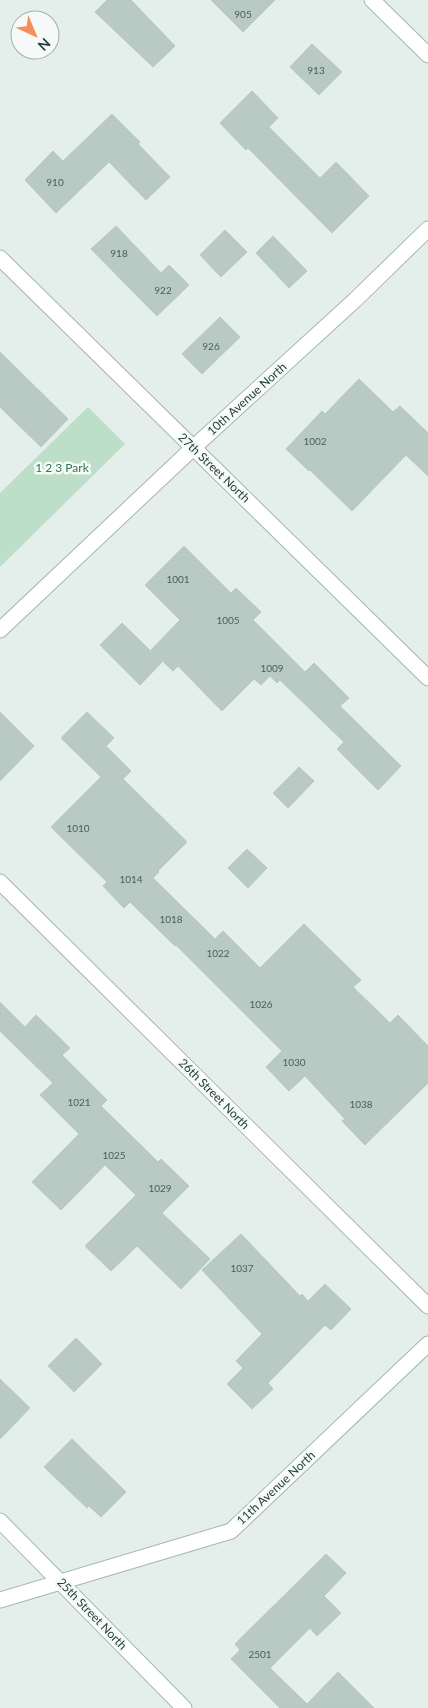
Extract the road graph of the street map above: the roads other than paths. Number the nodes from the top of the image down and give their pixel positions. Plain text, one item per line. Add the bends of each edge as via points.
1 (372, 0) edge
2 (428, 55) edge
3 (428, 229) edge
4 (0, 258) edge
5 (193, 448) junction
6 (0, 630) edge
7 (428, 678) edge
8 (0, 882) edge
9 (428, 1306) edge
10 (428, 1344) edge
11 (0, 1520) edge
12 (60, 1582) junction
13 (0, 1600) edge
14 (184, 1708) edge

1 - 2 street
3 - 5 street, 10th Avenue North
4 - 5 street, 27th Street North
5 - 6 street, 10th Avenue North
5 - 7 street, 27th Street North
8 - 9 street, 26th Street North
10 - 12 street, 11th Avenue North via 231,1531
11 - 12 street, 25th Street North
12 - 13 street, 11th Avenue North
12 - 14 street, 25th Street North

